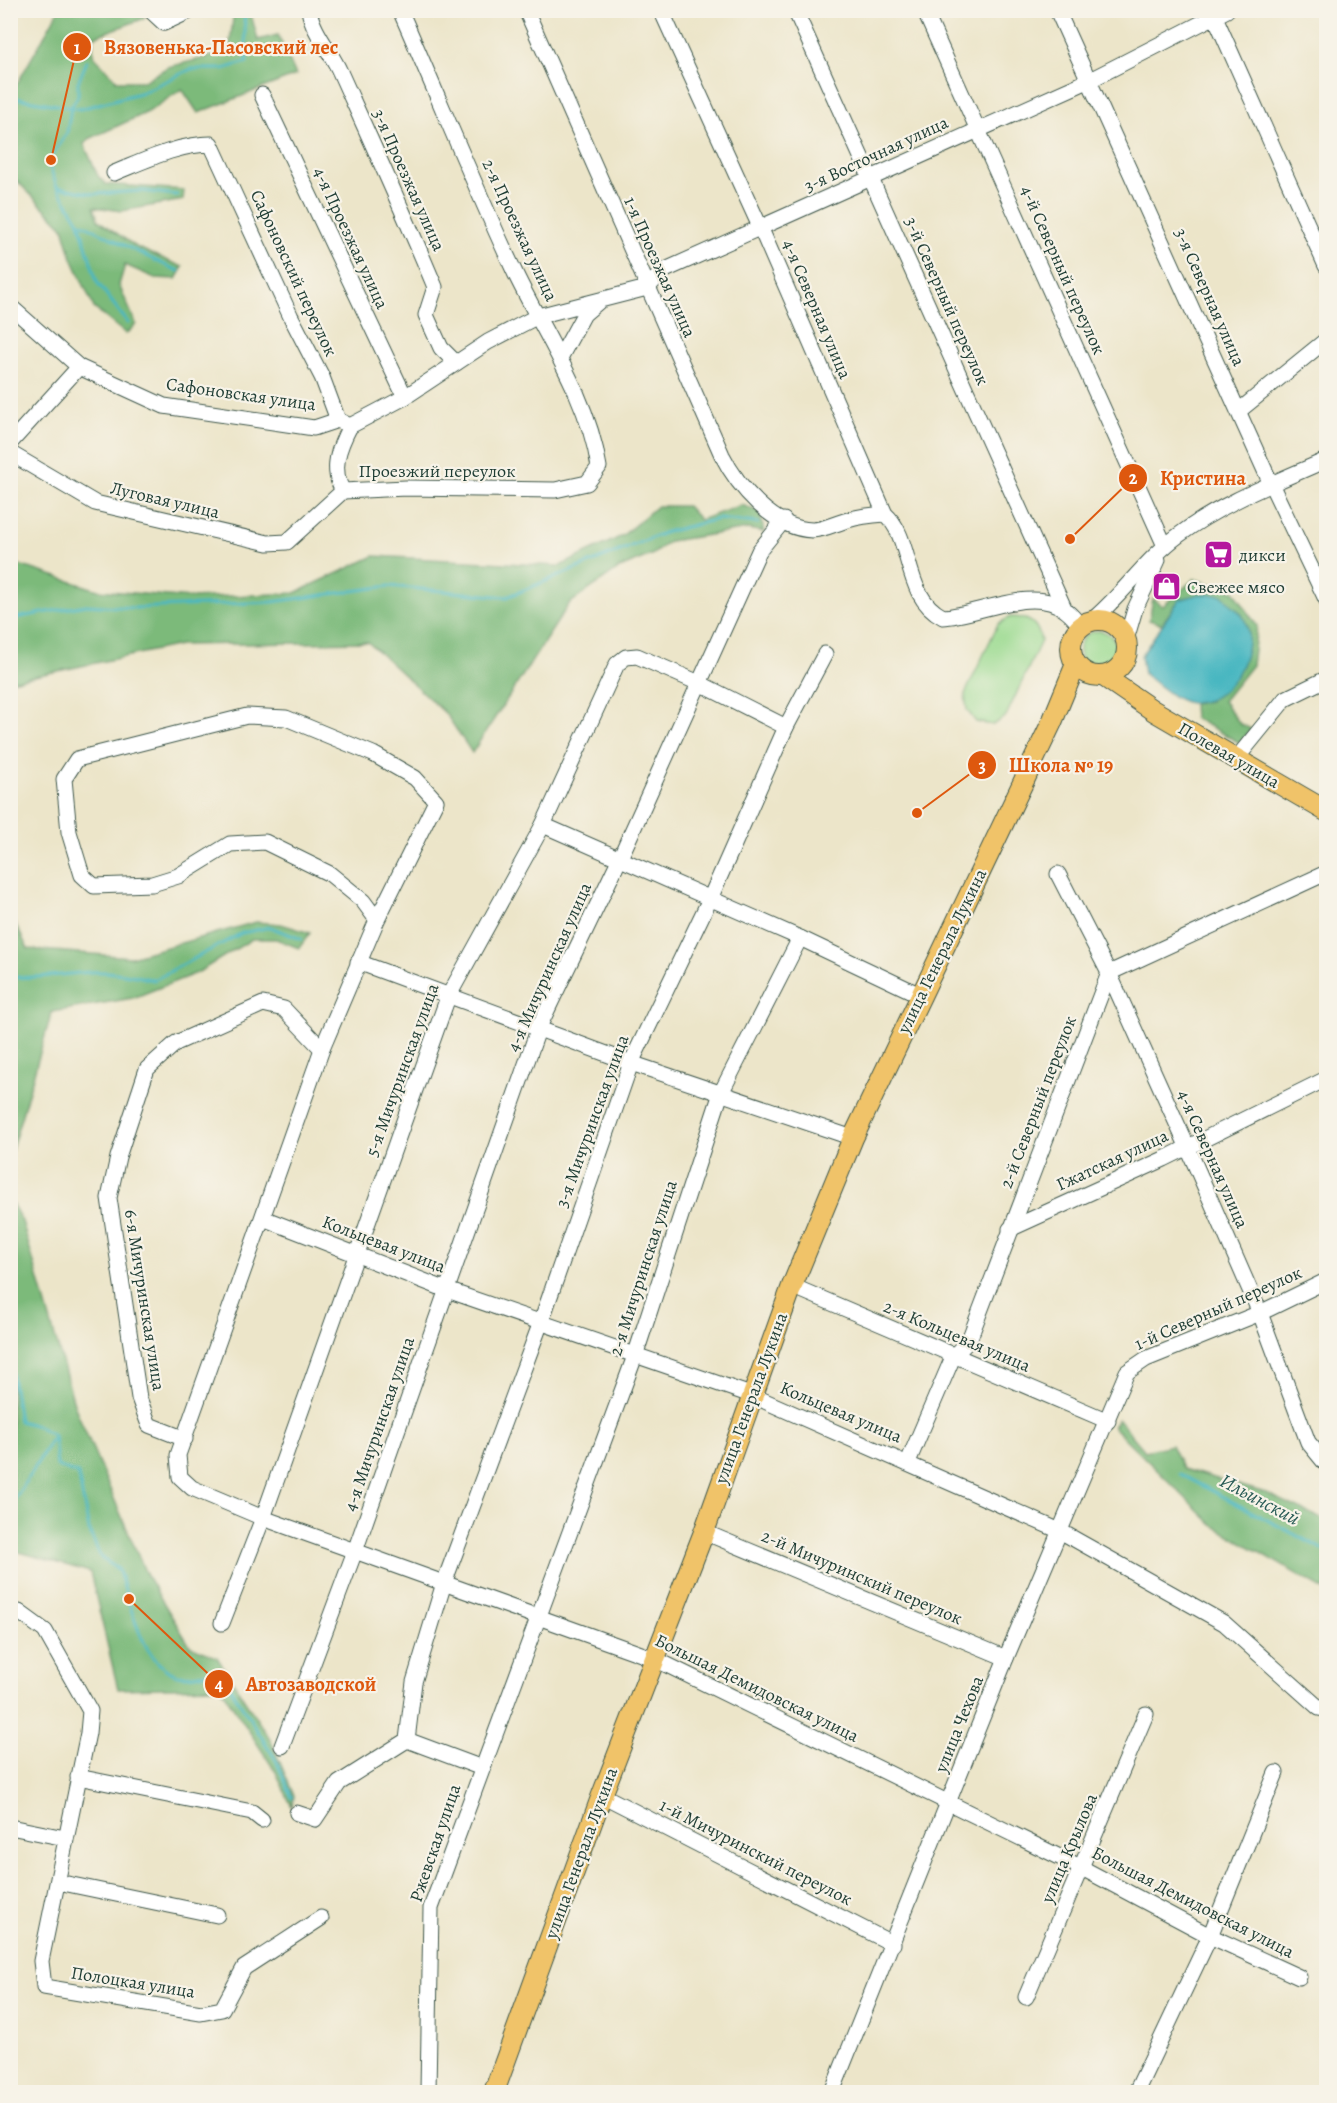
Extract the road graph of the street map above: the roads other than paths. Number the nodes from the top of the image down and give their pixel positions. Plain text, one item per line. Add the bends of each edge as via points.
1 (150, 10) edge
2 (192, 10) edge
3 (309, 10) edge
4 (400, 10) edge
5 (526, 10) edge
6 (661, 10) edge
7 (795, 10) edge
8 (924, 10) edge
9 (1057, 10) edge
10 (1218, 12) edge
11 (1090, 80) junction
12 (262, 95) dead end
13 (978, 128) junction
14 (114, 173) dead end
15 (870, 178) junction
16 (761, 229) junction
17 (1326, 266) edge
18 (647, 288) junction
19 (598, 302) junction
20 (10, 306) edge
21 (538, 316) junction
22 (1326, 340) edge
23 (560, 358) junction
24 (456, 363) junction
25 (79, 368) junction
26 (405, 397) junction
27 (1240, 410) junction
28 (344, 423) junction
29 (10, 443) edge
30 (10, 453) edge
31 (1326, 460) edge
32 (599, 467) joint
33 (1271, 484) junction
34 (343, 490) junction
35 (885, 514) junction
36 (784, 520) junction
37 (287, 542) joint
38 (1165, 546) junction
39 (1326, 599) edge
40 (1064, 608) junction
41 (1086, 624) junction
42 (1126, 640) junction
43 (825, 654) dead end
44 (1076, 664) junction
45 (1121, 666) junction
46 (1099, 676) junction
47 (1326, 679) edge
48 (699, 683) junction
49 (1133, 697) junction
50 (1052, 722) junction
51 (786, 727) junction
52 (1237, 758) junction
53 (1326, 811) edge
54 (543, 825) junction
55 (620, 858) junction
56 (1326, 873) edge
57 (1058, 874) dead end
58 (709, 901) junction
59 (377, 920) junction
60 (800, 938) junction
61 (358, 962) junction
62 (1109, 973) junction
63 (920, 995) junction
64 (448, 997) junction
65 (539, 1027) junction
66 (322, 1049) junction
67 (631, 1063) junction
68 (1326, 1079) edge
69 (721, 1093) junction
70 (853, 1138) junction
71 (1187, 1146) junction
72 (264, 1218) junction
73 (1010, 1229) junction
74 (356, 1254) junction
75 (1326, 1281) edge
76 (792, 1286) junction
77 (447, 1290) junction
78 (1260, 1313) junction
79 (541, 1322) junction
80 (635, 1356) junction
81 (953, 1357) junction
82 (1127, 1372) joint
83 (751, 1395) junction
84 (1108, 1421) junction
85 (185, 1439) junction
86 (908, 1462) junction
87 (1325, 1463) edge
88 (263, 1518) junction
89 (1060, 1531) junction
90 (704, 1532) junction
91 (355, 1551) junction
92 (444, 1583) junction
93 (10, 1610) edge
94 (540, 1617) junction
95 (222, 1623) dead end
96 (1006, 1658) junction
97 (655, 1659) junction
98 (1326, 1709) edge
99 (1146, 1714) dead end
100 (407, 1740) junction
101 (282, 1746) dead end
102 (482, 1768) junction
103 (1276, 1773) dead end
104 (78, 1778) junction
105 (602, 1795) junction
106 (949, 1802) junction
107 (297, 1813) dead end
108 (262, 1820) dead end
109 (10, 1827) edge
110 (65, 1838) junction
111 (1082, 1868) junction
112 (58, 1882) junction
113 (217, 1915) dead end
114 (321, 1918) dead end
115 (1209, 1936) junction
116 (892, 1944) junction
117 (1299, 1977) dead end
118 (1026, 1997) dead end
119 (428, 2092) edge
120 (494, 2092) edge
121 (832, 2092) edge
122 (1136, 2092) edge

1 - 2 street via 164,23
3 - 24 street, 3-я Проезжая улица via 411,228 435,287 426,315 441,348
4 - 21 street, 2-я Проезжая улица via 516,275
5 - 18 street, 1-я Проезжая улица
6 - 16 street, 4-я Северная улица
7 - 15 street, 3-й Северный переулок
8 - 13 street, 4-й Северный переулок
9 - 11 street, 3-я Северная улица
10 - 11 street, 3-я Восточная улица
10 - 17 street
11 - 13 street, 3-я Восточная улица
11 - 27 street, 3-я Северная улица
12 - 26 street, 4-я Проезжая улица
13 - 15 street, 3-я Восточная улица
13 - 38 street, 4-й Северный переулок
14 - 28 street, Сафоновский переулок via 155,157 211,144
15 - 16 street, 3-я Восточная улица
15 - 40 street, 3-й Северный переулок
16 - 18 street, 3-я Восточная улица via 663,271
16 - 35 street, 4-я Северная улица
18 - 19 street, 3-я Восточная улица
18 - 36 street, 1-я Проезжая улица via 736,481 757,502
19 - 21 street, 3-я Восточная улица
19 - 23 street via 584,314
20 - 25 street, Сафоновская улица
21 - 23 street, 2-я Проезжая улица
21 - 24 street, Сафоновская улица
22 - 27 street
23 - 32 street, 2-я Проезжая улица via 594,436
24 - 26 street, Сафоновская улица
25 - 28 street, Сафоновская улица via 164,406 314,428
25 - 29 street
26 - 28 street, Сафоновская улица
27 - 33 street, 3-я Северная улица
28 - 34 street via 336,478
30 - 37 street, Луговая улица via 95,504 268,543
31 - 33 street
32 - 34 street, Проезжий переулок via 587,483 555,490
33 - 38 street via 1202,519
33 - 39 street, 3-я Северная улица
34 - 37 street, Проезжий переулок
35 - 36 street, 1-я Проезжая улица via 810,530
35 - 40 street, 4-я Северная улица via 898,532 919,591 931,609 943,617 1015,601
36 - 48 street, 4-я Мичуринская улица via 759,551
38 - 41 street via 1109,606
38 - 42 street via 1135,609
40 - 41 street
41 - 42 main road via 1108,622
41 - 44 main road via 1073,637 1071,651
42 - 45 main road via 1127,654
43 - 51 street, 3-я Мичуринская улица
44 - 46 main road via 1084,672
44 - 50 main road, улица Генерала Лукина
45 - 46 main road via 1113,673
45 - 49 main road
46 - 49 main road, Полевая улица
46 - 50 main road, улица Генерала Лукина via 1069,699
47 - 52 street via 1285,699
48 - 51 street
48 - 54 street, 5-я Мичуринская улица via 637,656 626,657 617,664
48 - 55 street, 4-я Мичуринская улица
49 - 52 main road, Полевая улица
50 - 63 main road, улица Генерала Лукина
51 - 58 street, 3-я Мичуринская улица
52 - 53 main road, Полевая улица
54 - 55 street
54 - 64 street, 5-я Мичуринская улица
55 - 58 street
55 - 65 street, 4-я Мичуринская улица
56 - 62 street
57 - 62 street, 4-я Северная улица
58 - 60 street
58 - 67 street, 3-я Мичуринская улица
59 - 59 street via 436,801 415,778 373,754 286,718 247,716 77,759 64,779 69,832 82,875 94,886 152,884 178,876 230,844 265,842 330,874 363,901
59 - 61 street
60 - 63 street
60 - 69 street, 2-я Мичуринская улица
61 - 64 street
61 - 66 street
62 - 71 street, 4-я Северная улица
62 - 73 street, 2-й Северный переулок
63 - 70 main road, улица Генерала Лукина
64 - 65 street
64 - 74 street, 5-я Мичуринская улица
65 - 67 street
65 - 77 street, 4-я Мичуринская улица
66 - 72 street
66 - 85 street, 6-я Мичуринская улица via 284,1009 263,1004 176,1043 147,1069 118,1157 110,1198 140,1398 149,1425
67 - 69 street
67 - 79 street, 3-я Мичуринская улица
68 - 71 street, Гжатская улица
69 - 70 street
69 - 80 street, 2-я Мичуринская улица
70 - 76 main road, улица Генерала Лукина
71 - 73 street, Гжатская улица
71 - 78 street, 4-я Северная улица
72 - 74 street, Кольцевая улица
72 - 85 street
73 - 81 street, 2-й Северный переулок via 969,1340
74 - 77 street, Кольцевая улица
74 - 88 street, 5-я Мичуринская улица
75 - 78 street, 1-й Северный переулок
76 - 81 street, 2-я Кольцевая улица
76 - 83 main road, улица Генерала Лукина
77 - 79 street, Кольцевая улица
77 - 91 street, 4-я Мичуринская улица
78 - 82 street, 1-й Северный переулок via 1146,1359
78 - 87 street, 4-я Северная улица via 1308,1442
79 - 80 street, Кольцевая улица
79 - 92 street, 3-я Мичуринская улица
80 - 83 street, Кольцевая улица
80 - 94 street, 2-я Мичуринская улица
81 - 84 street, 2-я Кольцевая улица
81 - 86 street, 2-й Северный переулок
82 - 84 street, улица Чехова
83 - 86 street, Кольцевая улица
83 - 90 main road, улица Генерала Лукина
84 - 89 street, улица Чехова
85 - 88 street, Большая Демидовская улица via 178,1455 180,1477 192,1488
86 - 89 street, Кольцевая улица
88 - 91 street, Большая Демидовская улица
88 - 95 street, 5-я Мичуринская улица
89 - 96 street, улица Чехова
89 - 98 street, Кольцевая улица via 1224,1623 1319,1708
90 - 96 street, 2-й Мичуринский переулок
90 - 97 main road, улица Генерала Лукина
91 - 92 street, Большая Демидовская улица
91 - 101 street, 4-я Мичуринская улица
92 - 94 street, Большая Демидовская улица
92 - 100 street, 3-я Мичуринская улица via 414,1682
93 - 104 street via 45,1631 90,1711
94 - 97 street, Большая Демидовская улица
94 - 102 street, Ржевская улица
96 - 106 street, улица Чехова
97 - 105 main road, улица Генерала Лукина
97 - 106 street, Большая Демидовская улица
99 - 111 street, улица Крылова
100 - 102 street
100 - 107 street via 339,1783 315,1819
102 - 119 street, Ржевская улица via 431,1908
103 - 115 street
104 - 108 street via 252,1812
104 - 110 street
105 - 116 street, 1-й Мичуринский переулок
105 - 120 main road, улица Генерала Лукина
106 - 111 street, Большая Демидовская улица
106 - 116 street, улица Чехова
109 - 110 street
110 - 112 street
111 - 115 street, Большая Демидовская улица
111 - 118 street, улица Крылова
112 - 113 street
112 - 114 street, Полоцкая улица via 41,1961 44,1987 201,2013 222,2009 244,1968
115 - 117 street, Большая Демидовская улица
115 - 122 street
116 - 121 street, улица Чехова

